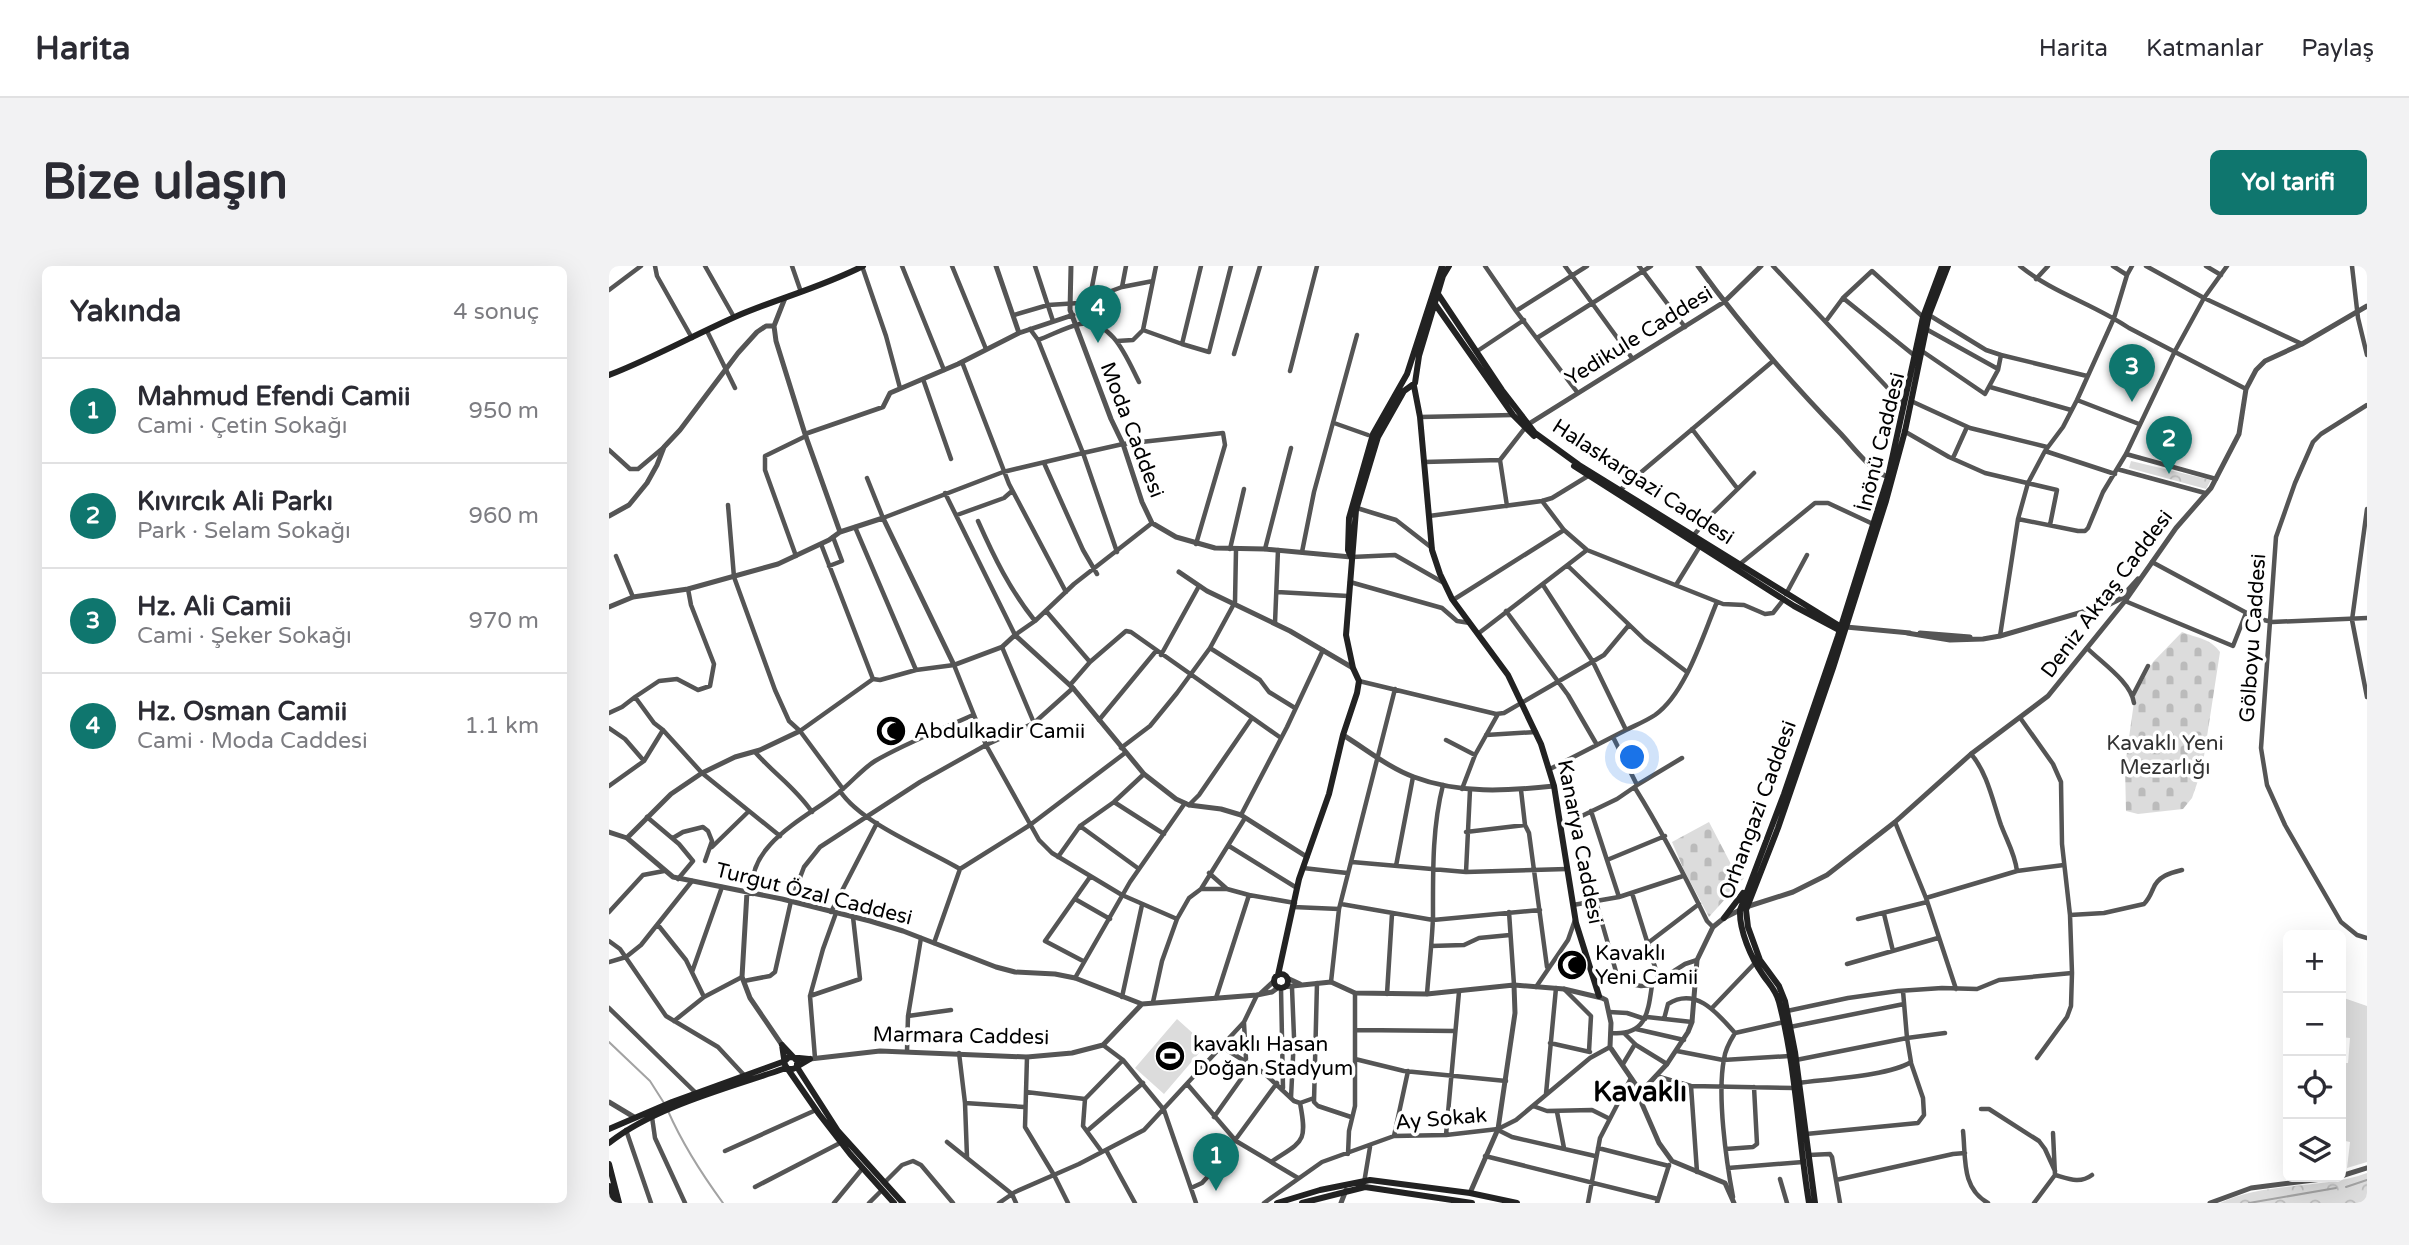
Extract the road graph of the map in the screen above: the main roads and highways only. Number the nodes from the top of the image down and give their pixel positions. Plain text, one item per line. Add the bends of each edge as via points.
1 (863, 266) edge
2 (1436, 266) edge
3 (1442, 266) edge
4 (1448, 266) edge
5 (1943, 267) edge
6 (1438, 275) junction
7 (1438, 294) junction
8 (1435, 304) junction
9 (1926, 316) junction
10 (1917, 352) junction
11 (609, 375) edge
12 (1404, 378) junction
13 (1413, 386) junction
14 (1526, 427) junction
15 (1896, 460) junction
16 (1884, 500) junction
17 (1692, 538) junction
18 (1351, 557) junction
19 (1737, 567) junction
20 (1843, 629) junction
21 (1773, 831) junction
22 (1748, 886) junction
23 (1743, 908) junction
24 (1741, 922) junction
25 (1281, 976) junction
26 (1599, 996) road end
27 (1787, 1024) junction
28 (782, 1045) road end
29 (788, 1062) junction
30 (797, 1067) junction
31 (1796, 1085) junction
32 (665, 1108) junction
33 (654, 1114) junction
34 (609, 1129) edge
35 (609, 1141) edge
36 (609, 1164) edge
37 (1363, 1184) junction
38 (609, 1186) edge
39 (883, 1186) junction
40 (1347, 1188) junction
41 (1470, 1192) junction
42 (613, 1203) edge
43 (619, 1203) edge
44 (894, 1203) edge
45 (903, 1203) edge
46 (1277, 1203) edge
47 (1302, 1203) edge
48 (1469, 1203) edge
49 (1517, 1203) edge
50 (1809, 1203) edge
51 (1815, 1203) edge

1 - 11 main road via 734,317
2 - 6 main road
3 - 6 main road
4 - 7 main road
5 - 9 main road
6 - 12 main road
7 - 8 main road
7 - 14 main road, Halaskargazi Caddesi
8 - 13 main road
8 - 14 main road
9 - 10 main road
9 - 10 main road, İnönü Caddesi
10 - 15 main road
12 - 13 main road via 1412,376
12 - 18 main road via 1373,434 1362,469 1349,518
13 - 18 main road via 1404,391 1378,437 1357,508
13 - 26 main road, Kanarya Caddesi via 1432,548 1453,600 1508,675 1550,769 1575,919
14 - 17 main road, Halaskargazi Caddesi
14 - 17 main road via 1588,477
15 - 16 main road, İnönü Caddesi
15 - 16 main road
16 - 20 main road, Orhangazi Caddesi
17 - 19 main road, Halaskargazi Caddesi
17 - 19 main road
18 - 25 main road via 1346,635 1359,681 1329,794 1297,888
19 - 20 main road
20 - 21 main road, Orhangazi Caddesi
21 - 22 main road, Orhangazi Caddesi
21 - 23 main road, Orhangazi Caddesi
22 - 23 main road, Orhangazi Caddesi
22 - 24 main road via 1724,918 1731,915
23 - 24 main road, Orhangazi Caddesi
23 - 27 main road, Orhangazi Caddesi via 1763,966 1781,990
24 - 27 main road, Orhangazi Caddesi via 1756,962 1777,992
25 - 25 main road via 1287,983 1281,988
27 - 31 main road, Orhangazi Caddesi
28 - 29 main road
29 - 30 main road, Marmara Caddesi
29 - 30 main road via 797,1060
29 - 30 main road, Marmara Caddesi via 813,1059
29 - 32 main road, Marmara Caddesi
29 - 32 main road, Marmara Caddesi
29 - 39 main road via 840,1143
30 - 39 main road via 838,1131
31 - 50 main road, Orhangazi Caddesi
31 - 51 main road, Orhangazi Caddesi
32 - 33 main road, Marmara Caddesi
33 - 34 main road, Marmara Caddesi
33 - 35 main road, Marmara Caddesi
36 - 43 main road
37 - 40 main road
37 - 41 main road
37 - 48 main road
38 - 42 main road
39 - 44 main road
39 - 45 main road
40 - 46 main road
40 - 47 main road
41 - 48 main road via 1464,1196
41 - 49 main road

